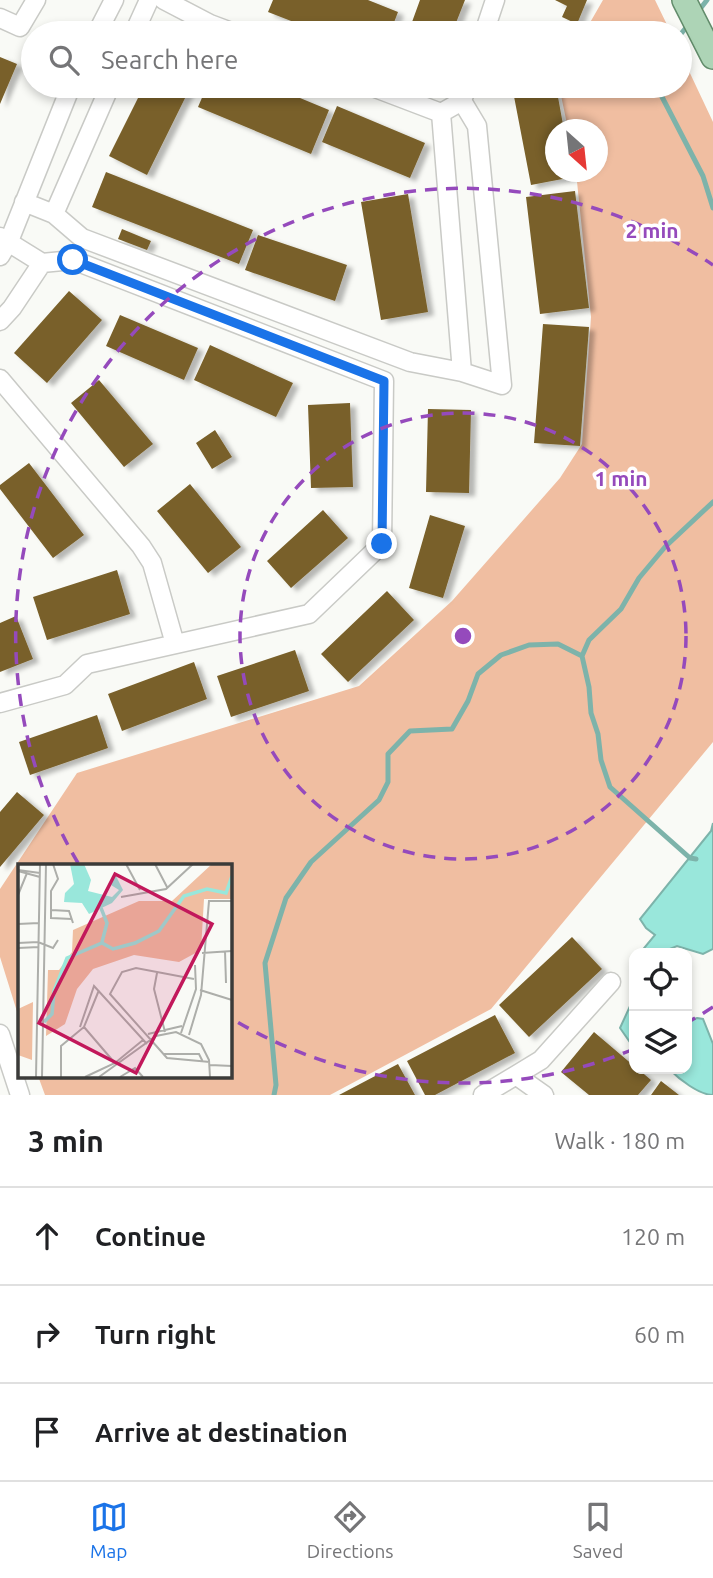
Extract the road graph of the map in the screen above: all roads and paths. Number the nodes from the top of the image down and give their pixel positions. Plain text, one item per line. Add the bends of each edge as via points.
1 (36, 0) edge
2 (114, 0) edge
3 (149, 0) edge
4 (164, 0) edge
5 (495, 0) edge
6 (684, 0) edge
7 (0, 18) edge
8 (24, 21) edge
9 (103, 21) edge
10 (139, 21) edge
11 (204, 21) edge
12 (488, 21) edge
13 (21, 25) edge
14 (713, 57) edge
15 (66, 98) edge
16 (105, 98) edge
17 (401, 98) edge
18 (458, 98) edge
19 (466, 98) edge
20 (440, 113) junction
21 (24, 202) junction
22 (54, 214) junction
23 (3, 245) edge
24 (42, 263) junction
25 (0, 321) edge
26 (463, 372) junction
27 (0, 379) edge
28 (175, 644) junction
29 (0, 703) edge
30 (611, 982) dead end
31 (0, 1034) edge
32 (517, 1076) junction
33 (20, 1095) edge
34 (483, 1095) edge
35 (544, 1095) edge

1 - 8 street
2 - 9 street
3 - 10 street
4 - 11 street
5 - 12 street
6 - 14 main road
7 - 13 street
15 - 21 street
16 - 22 street
17 - 20 street
18 - 20 street
19 - 26 street via 477,126 502,385
20 - 26 street
21 - 22 street
21 - 23 street
22 - 26 street via 82,238 410,362
23 - 24 street
24 - 25 street
24 - 28 street via 73,260 384,381 382,544 309,614
27 - 28 street via 147,554
28 - 29 street via 87,664 65,685
30 - 32 street via 541,1060
31 - 33 street
32 - 34 street
32 - 35 street

